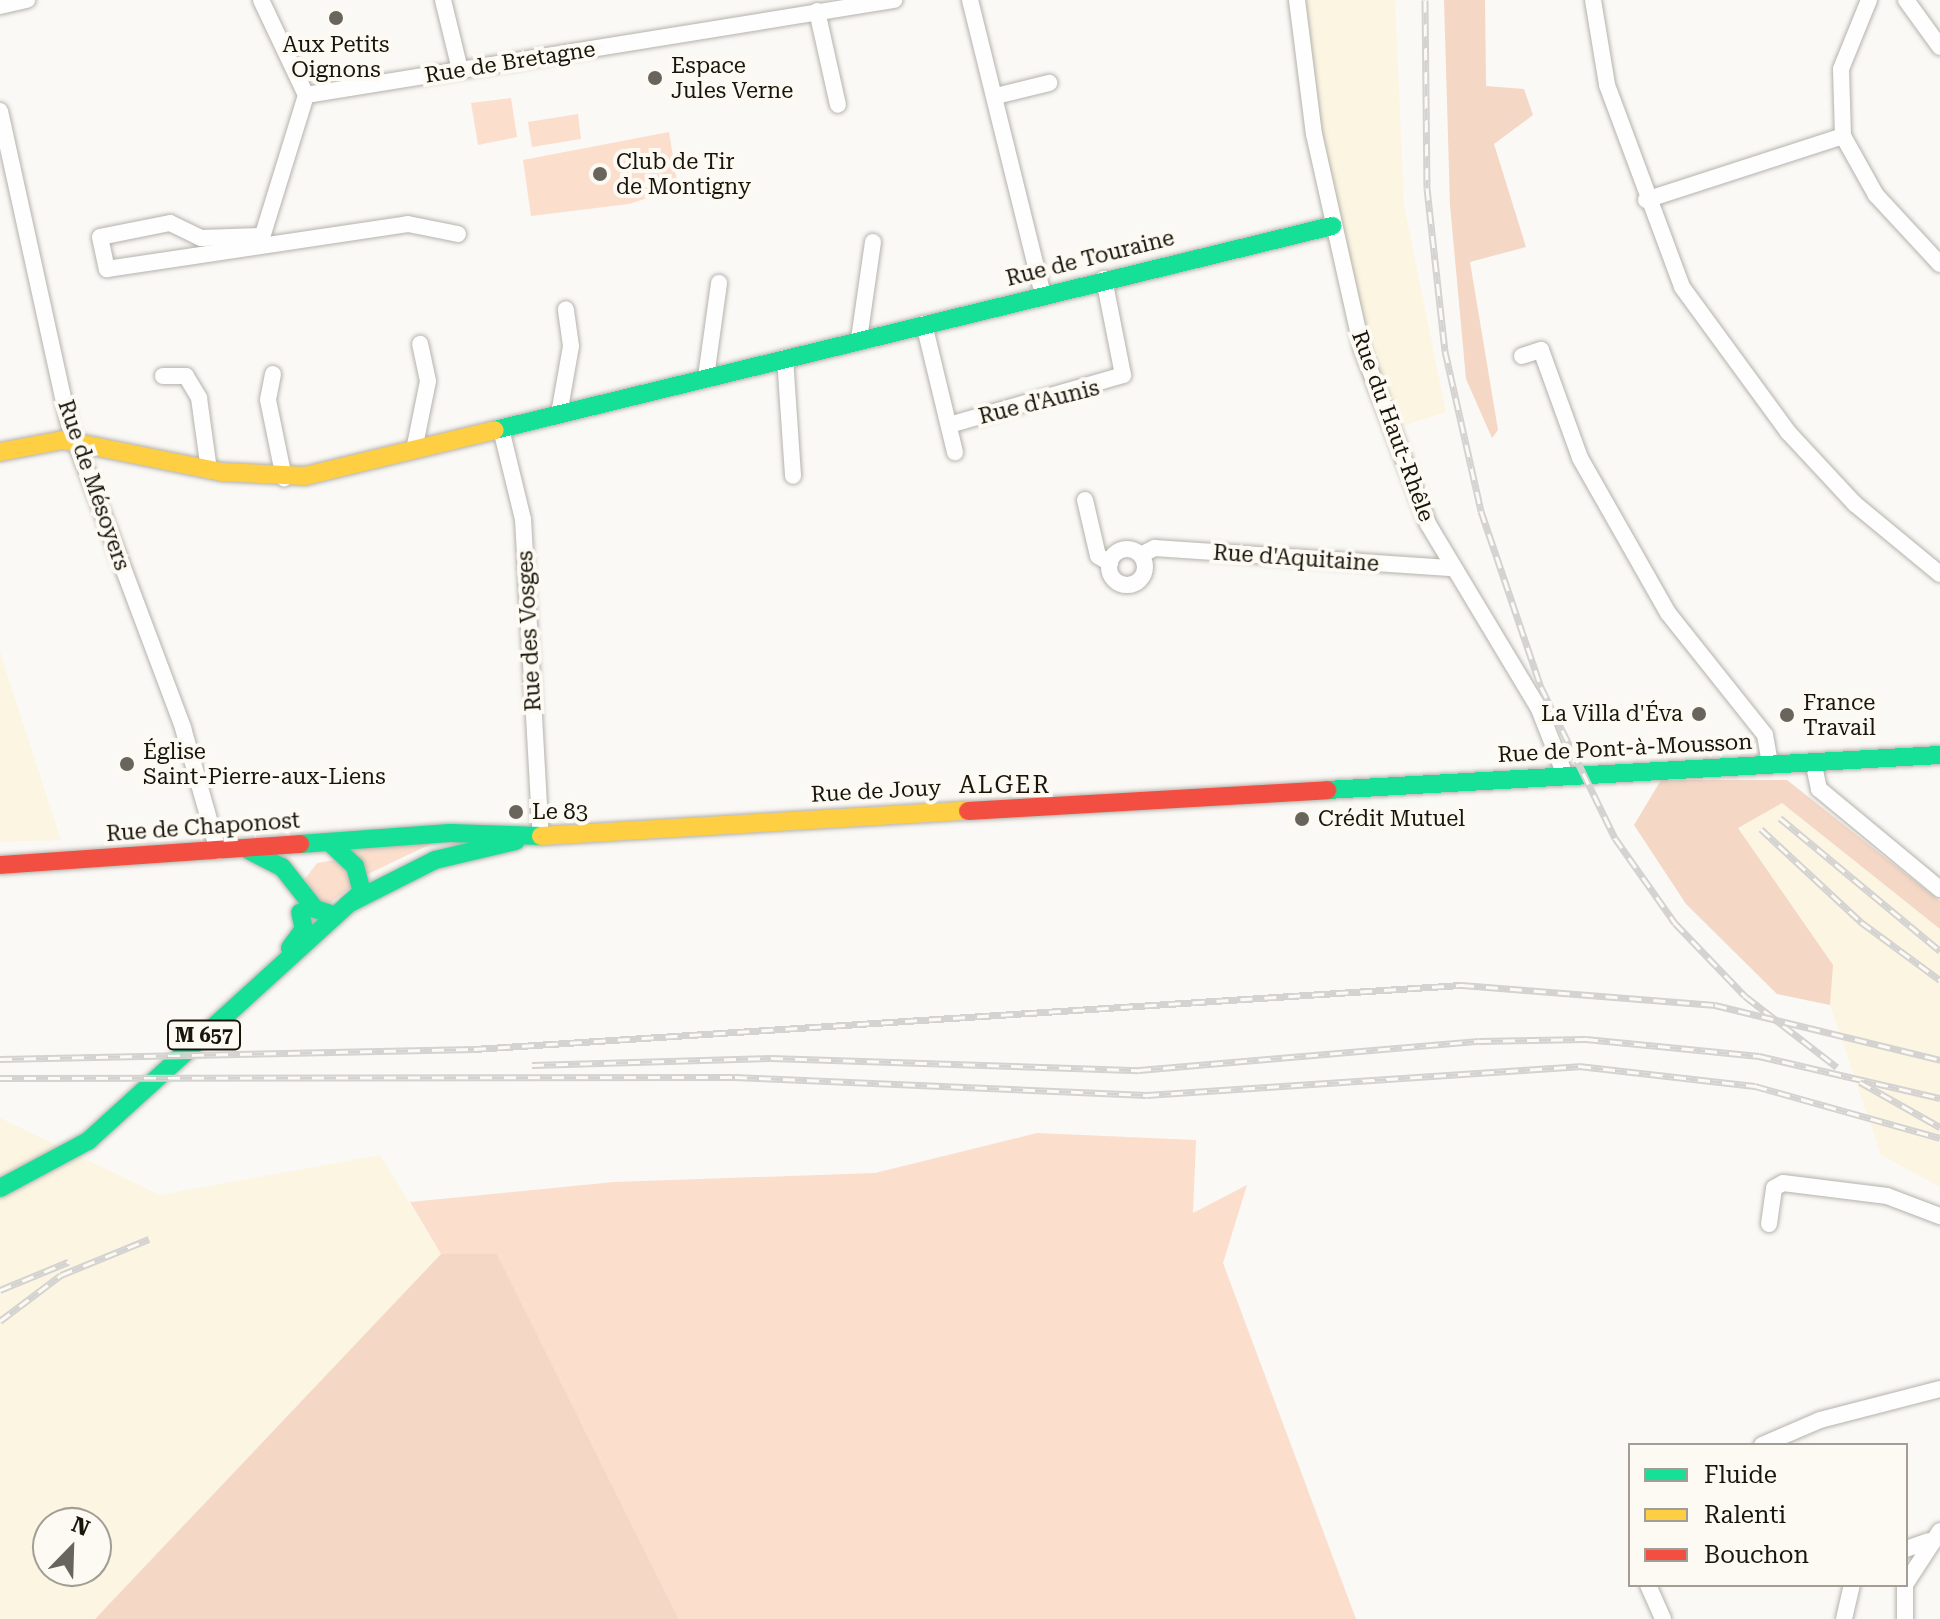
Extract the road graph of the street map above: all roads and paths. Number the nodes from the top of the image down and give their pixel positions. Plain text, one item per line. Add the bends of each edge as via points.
1 (27, 0) edge
2 (261, 0) edge
3 (443, 0) edge
4 (894, 0) edge
5 (970, 0) edge
6 (1297, 0) edge
7 (1593, 0) edge
8 (1869, 0) edge
9 (1906, 0) edge
10 (0, 6) edge
11 (817, 11) junction
12 (1940, 47) edge
13 (460, 70) junction
14 (1049, 83) dead end
15 (306, 95) junction
16 (996, 96) junction
17 (838, 105) dead end
18 (0, 111) edge
19 (1843, 136) junction
20 (1646, 200) junction
21 (1332, 226) junction
22 (458, 234) dead end
23 (260, 240) junction
24 (873, 242) dead end
25 (204, 246) junction
26 (1940, 264) edge
27 (1104, 279) junction
28 (719, 283) dead end
29 (1043, 294) junction
30 (566, 309) dead end
31 (924, 324) junction
32 (859, 339) junction
33 (420, 344) dead end
34 (1522, 356) dead end
35 (785, 358) junction
36 (273, 374) dead end
37 (163, 376) dead end
38 (706, 377) junction
39 (559, 414) junction
40 (949, 425) junction
41 (501, 429) junction
42 (76, 443) junction
43 (414, 450) junction
44 (0, 452) edge
45 (955, 452) dead end
46 (209, 470) junction
47 (793, 476) dead end
48 (284, 478) junction
49 (1085, 500) dead end
50 (1141, 555) junction
51 (1110, 563) junction
52 (1452, 568) junction
53 (1940, 574) edge
54 (1940, 755) edge
55 (1813, 761) junction
56 (1770, 764) junction
57 (1565, 775) junction
58 (1312, 789) joint
59 (491, 831) junction
60 (541, 836) junction
61 (409, 837) joint
62 (329, 842) junction
63 (247, 849) junction
64 (218, 851) junction
65 (0, 865) edge
66 (294, 886) junction
67 (1940, 889) edge
68 (362, 892) junction
69 (340, 910) junction
70 (259, 984) junction
71 (0, 1188) edge
72 (1940, 1216) edge
73 (1769, 1224) dead end
74 (1940, 1389) edge
75 (1767, 1443) edge
76 (1934, 1536) edge
77 (1908, 1548) edge
78 (1908, 1581) edge
79 (1649, 1587) edge
80 (1852, 1587) edge
81 (1906, 1587) edge
82 (1663, 1619) edge
83 (1844, 1619) edge
84 (1905, 1619) edge

1 - 10 street
2 - 15 street
3 - 13 street
4 - 11 street, Rue de Bretagne
5 - 16 street
6 - 21 street, Rue du Haut-Rhêle
7 - 20 street via 1607,85
8 - 19 street via 1841,69
9 - 12 street
11 - 13 street, Rue de Bretagne
11 - 17 street
13 - 15 street, Rue de Bretagne
14 - 16 street
15 - 23 street
16 - 29 street
18 - 42 street, Rue de Mésoyers
19 - 20 street
19 - 26 street via 1876,195
20 - 53 street via 1682,287 1767,409 1855,504
21 - 27 main road, Rue de Touraine
21 - 52 street, Rue du Haut-Rhêle via 1366,363 1415,494
22 - 23 street via 408,224
23 - 25 street
24 - 32 street
25 - 25 street via 170,223 100,237 107,269
27 - 29 main road, Rue de Touraine
27 - 40 street, Rue d'Aunis via 1123,375
28 - 38 street
29 - 31 main road, Rue de Touraine
30 - 39 street via 571,346
31 - 32 main road, Rue de Touraine
31 - 40 street, Rue d'Aunis
32 - 35 main road, Rue de Touraine
33 - 43 street via 428,381
34 - 56 street via 1541,350 1594,483 1668,613 1765,735
35 - 38 main road, Rue de Touraine
35 - 47 street
36 - 48 street via 268,400
37 - 46 street via 186,376 199,398
38 - 39 main road, Rue de Touraine
39 - 41 main road, Rue de Touraine
40 - 45 street, Rue d'Aunis
41 - 43 main road, Rue de Touraine
41 - 60 street, Rue des Vosges via 523,519
42 - 44 main road, Rue de Touraine
42 - 46 main road, Rue de Touraine
42 - 64 street, Rue de Mésoyers via 183,728
43 - 48 main road, Rue de Touraine
46 - 48 main road, Rue de Touraine
49 - 51 street via 1098,556
50 - 51 street, Rue d'Aquitaine via 1121,550
50 - 51 street via 1143,575 1130,585 1113,578
50 - 52 street, Rue d'Aquitaine via 1155,548
52 - 57 street, Rue du Haut-Rhêle via 1539,709
54 - 55 main road, Rue de Pont-à-Mousson
55 - 56 main road, Rue de Pont-à-Mousson
55 - 67 street via 1819,789
56 - 57 main road, Rue de Pont-à-Mousson
57 - 58 main road, Rue de Pont-à-Mousson
58 - 60 main road, Rue de Jouy
59 - 60 main road, Rue de Jouy
59 - 61 main road, Rue de Jouy
59 - 68 main road, Rue de Jouy via 415,854 368,878
60 - 69 main road via 435,860
61 - 62 main road, Rue de Chaponost
62 - 63 main road, Rue de Chaponost
62 - 66 main road
62 - 68 main road via 355,866
63 - 64 main road, Rue de Chaponost
63 - 66 main road
64 - 65 main road, Rue de Chaponost
66 - 69 main road via 315,909
66 - 70 main road via 304,929
68 - 69 main road, Rue de Jouy / M 657
69 - 70 main road, Rue de Jouy / M 657
70 - 71 main road, Rue de Jouy / M 657 via 68,1156
72 - 73 street via 1887,1196 1783,1183 1774,1188
74 - 75 street via 1820,1420
76 - 77 street
76 - 78 street
79 - 82 street
80 - 83 street
81 - 84 street

